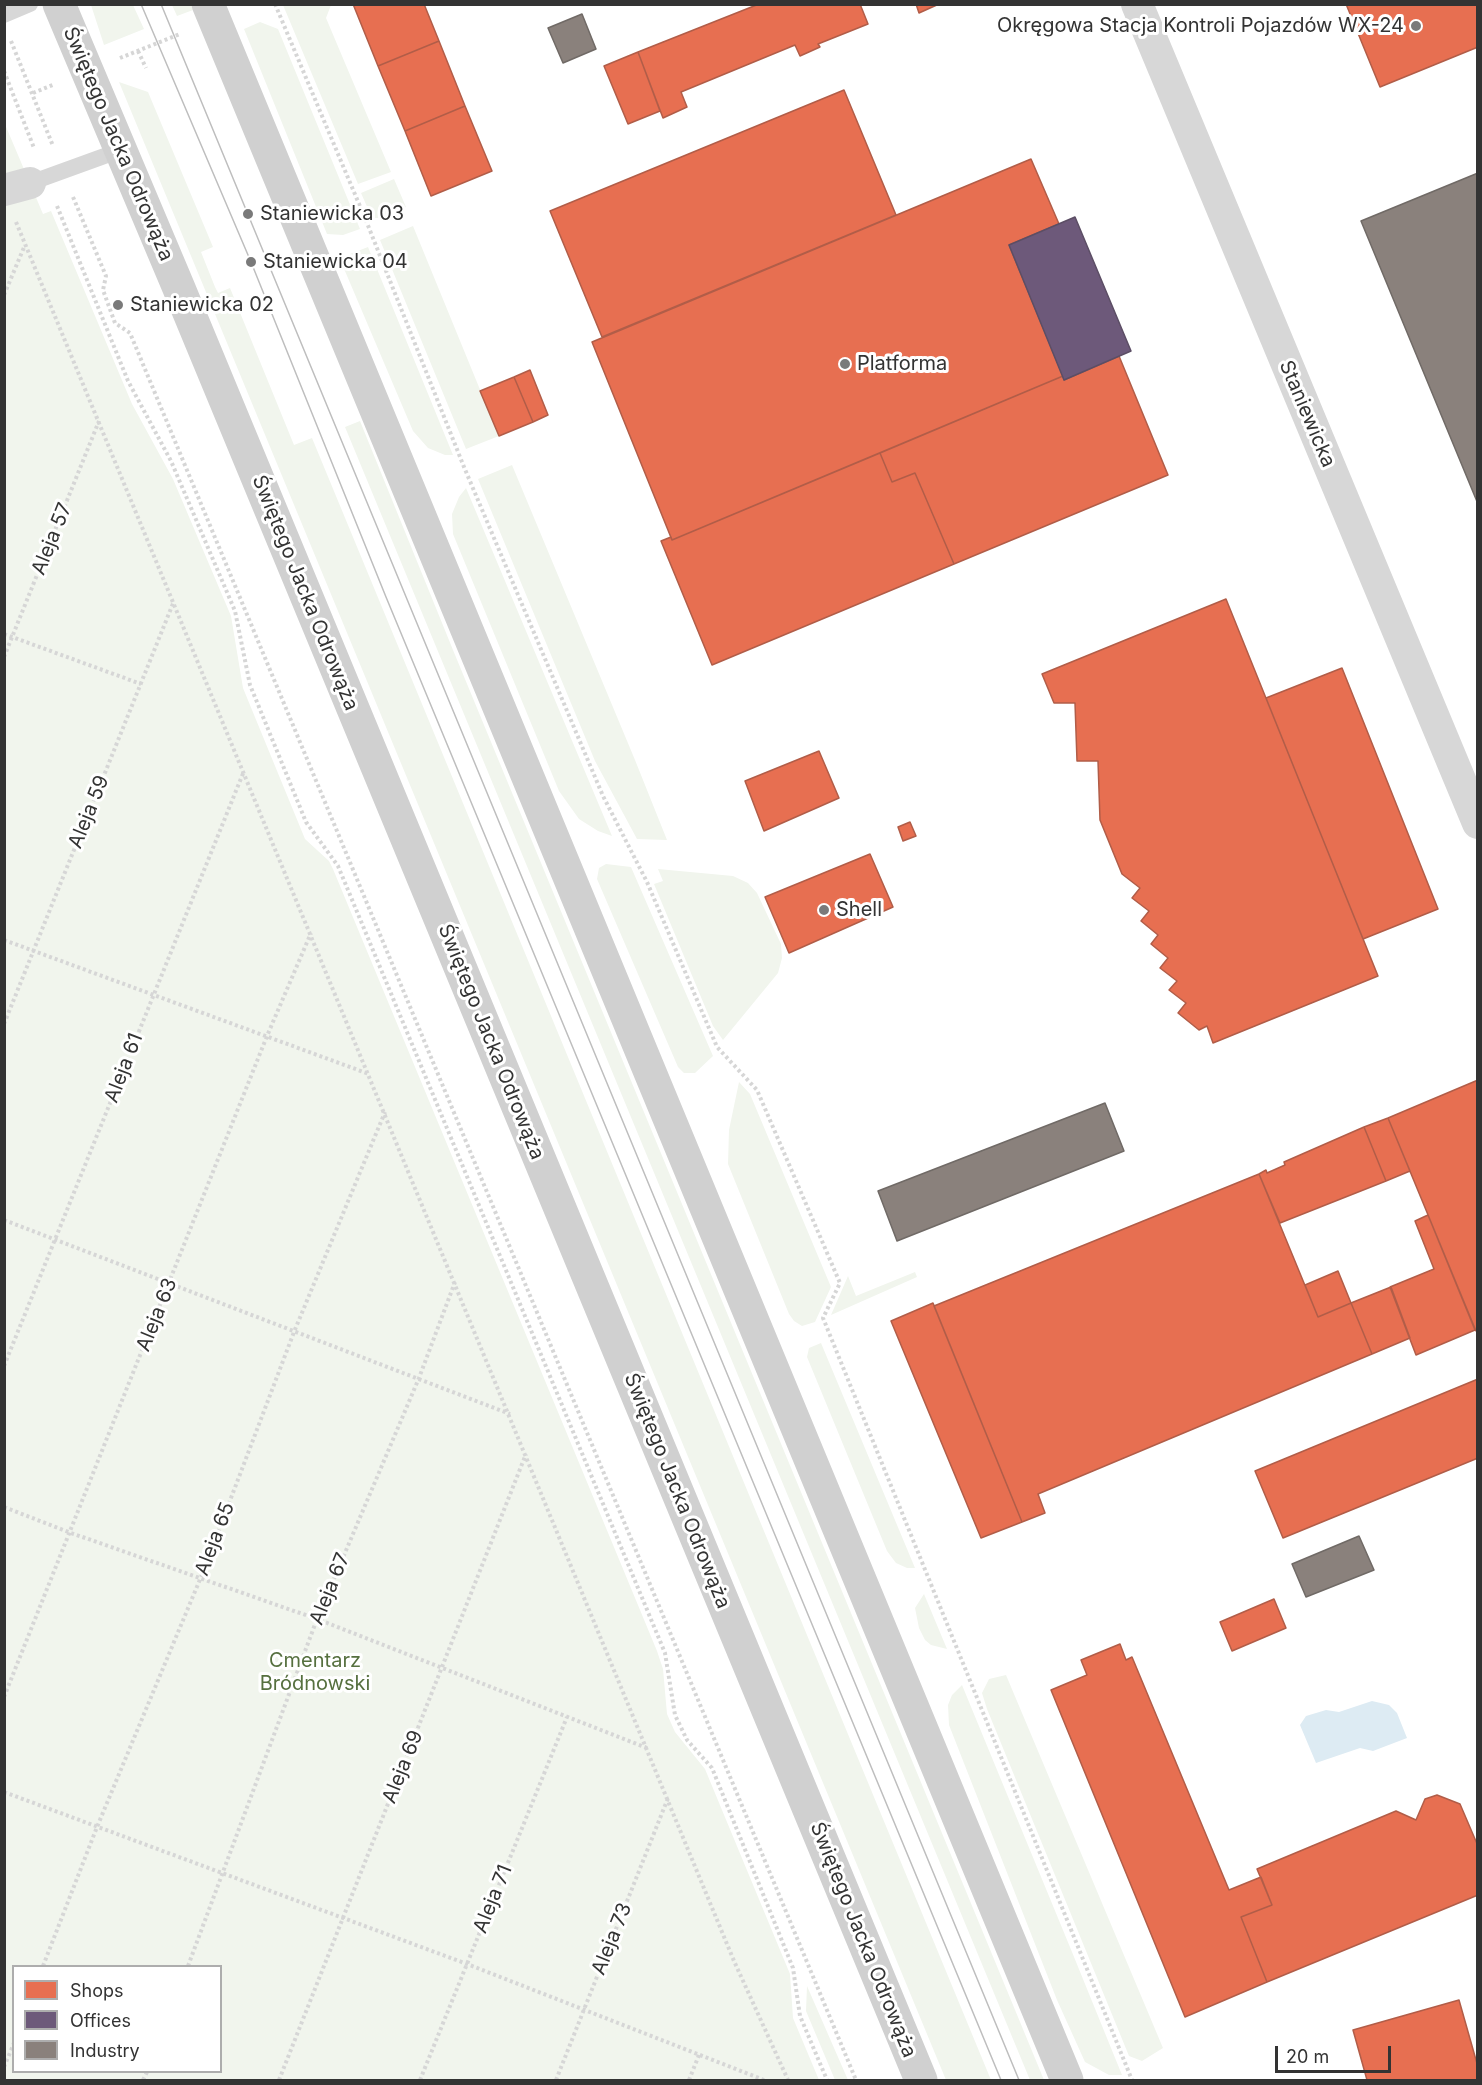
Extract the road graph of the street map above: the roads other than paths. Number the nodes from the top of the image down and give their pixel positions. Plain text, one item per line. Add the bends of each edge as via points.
1 (30, 4) edge
2 (59, 4) edge
3 (208, 4) edge
4 (1137, 4) edge
5 (4, 15) edge
6 (121, 150) junction
7 (23, 191) edge
8 (1478, 823) edge
9 (921, 2080) edge
10 (1067, 2080) edge

1 - 5 lane
2 - 6 main road, Świętego Jacka Odrowąża
3 - 10 main road
4 - 8 street, Staniewicka
6 - 7 lane via 62,171
6 - 9 main road, Świętego Jacka Odrowąża

